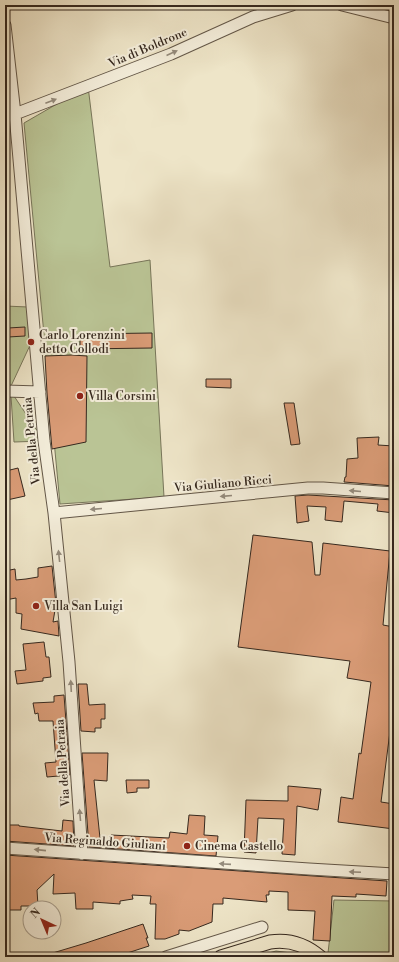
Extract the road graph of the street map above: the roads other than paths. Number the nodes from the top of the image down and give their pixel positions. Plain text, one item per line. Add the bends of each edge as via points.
1 (292, 5) edge
2 (342, 5) edge
3 (394, 18) edge
4 (5, 25) edge
5 (15, 114) junction
6 (5, 390) edge
7 (40, 392) junction
8 (394, 493) edge
9 (54, 513) junction
10 (5, 848) edge
11 (82, 854) junction
12 (394, 874) edge
13 (262, 927) dead end
14 (310, 953) edge
15 (166, 957) edge
16 (221, 957) edge
17 (320, 957) edge

5 -> 1 street, Via di Boldrone via 171,54 253,17
2 - 3 street
4 - 5 street, Via della Petraia
5 - 7 street, Via della Petraia
6 - 7 street
7 - 9 street, Via della Petraia
8 -> 9 street, Via Giuliano Ricci via 308,488
11 -> 9 street, Via della Petraia via 70,662
11 -> 10 street, Via Reginaldo Giuliani
12 -> 11 street, Via Reginaldo Giuliani
13 - 15 street
14 - 16 main road via 289,942 278,941
14 - 17 main road

